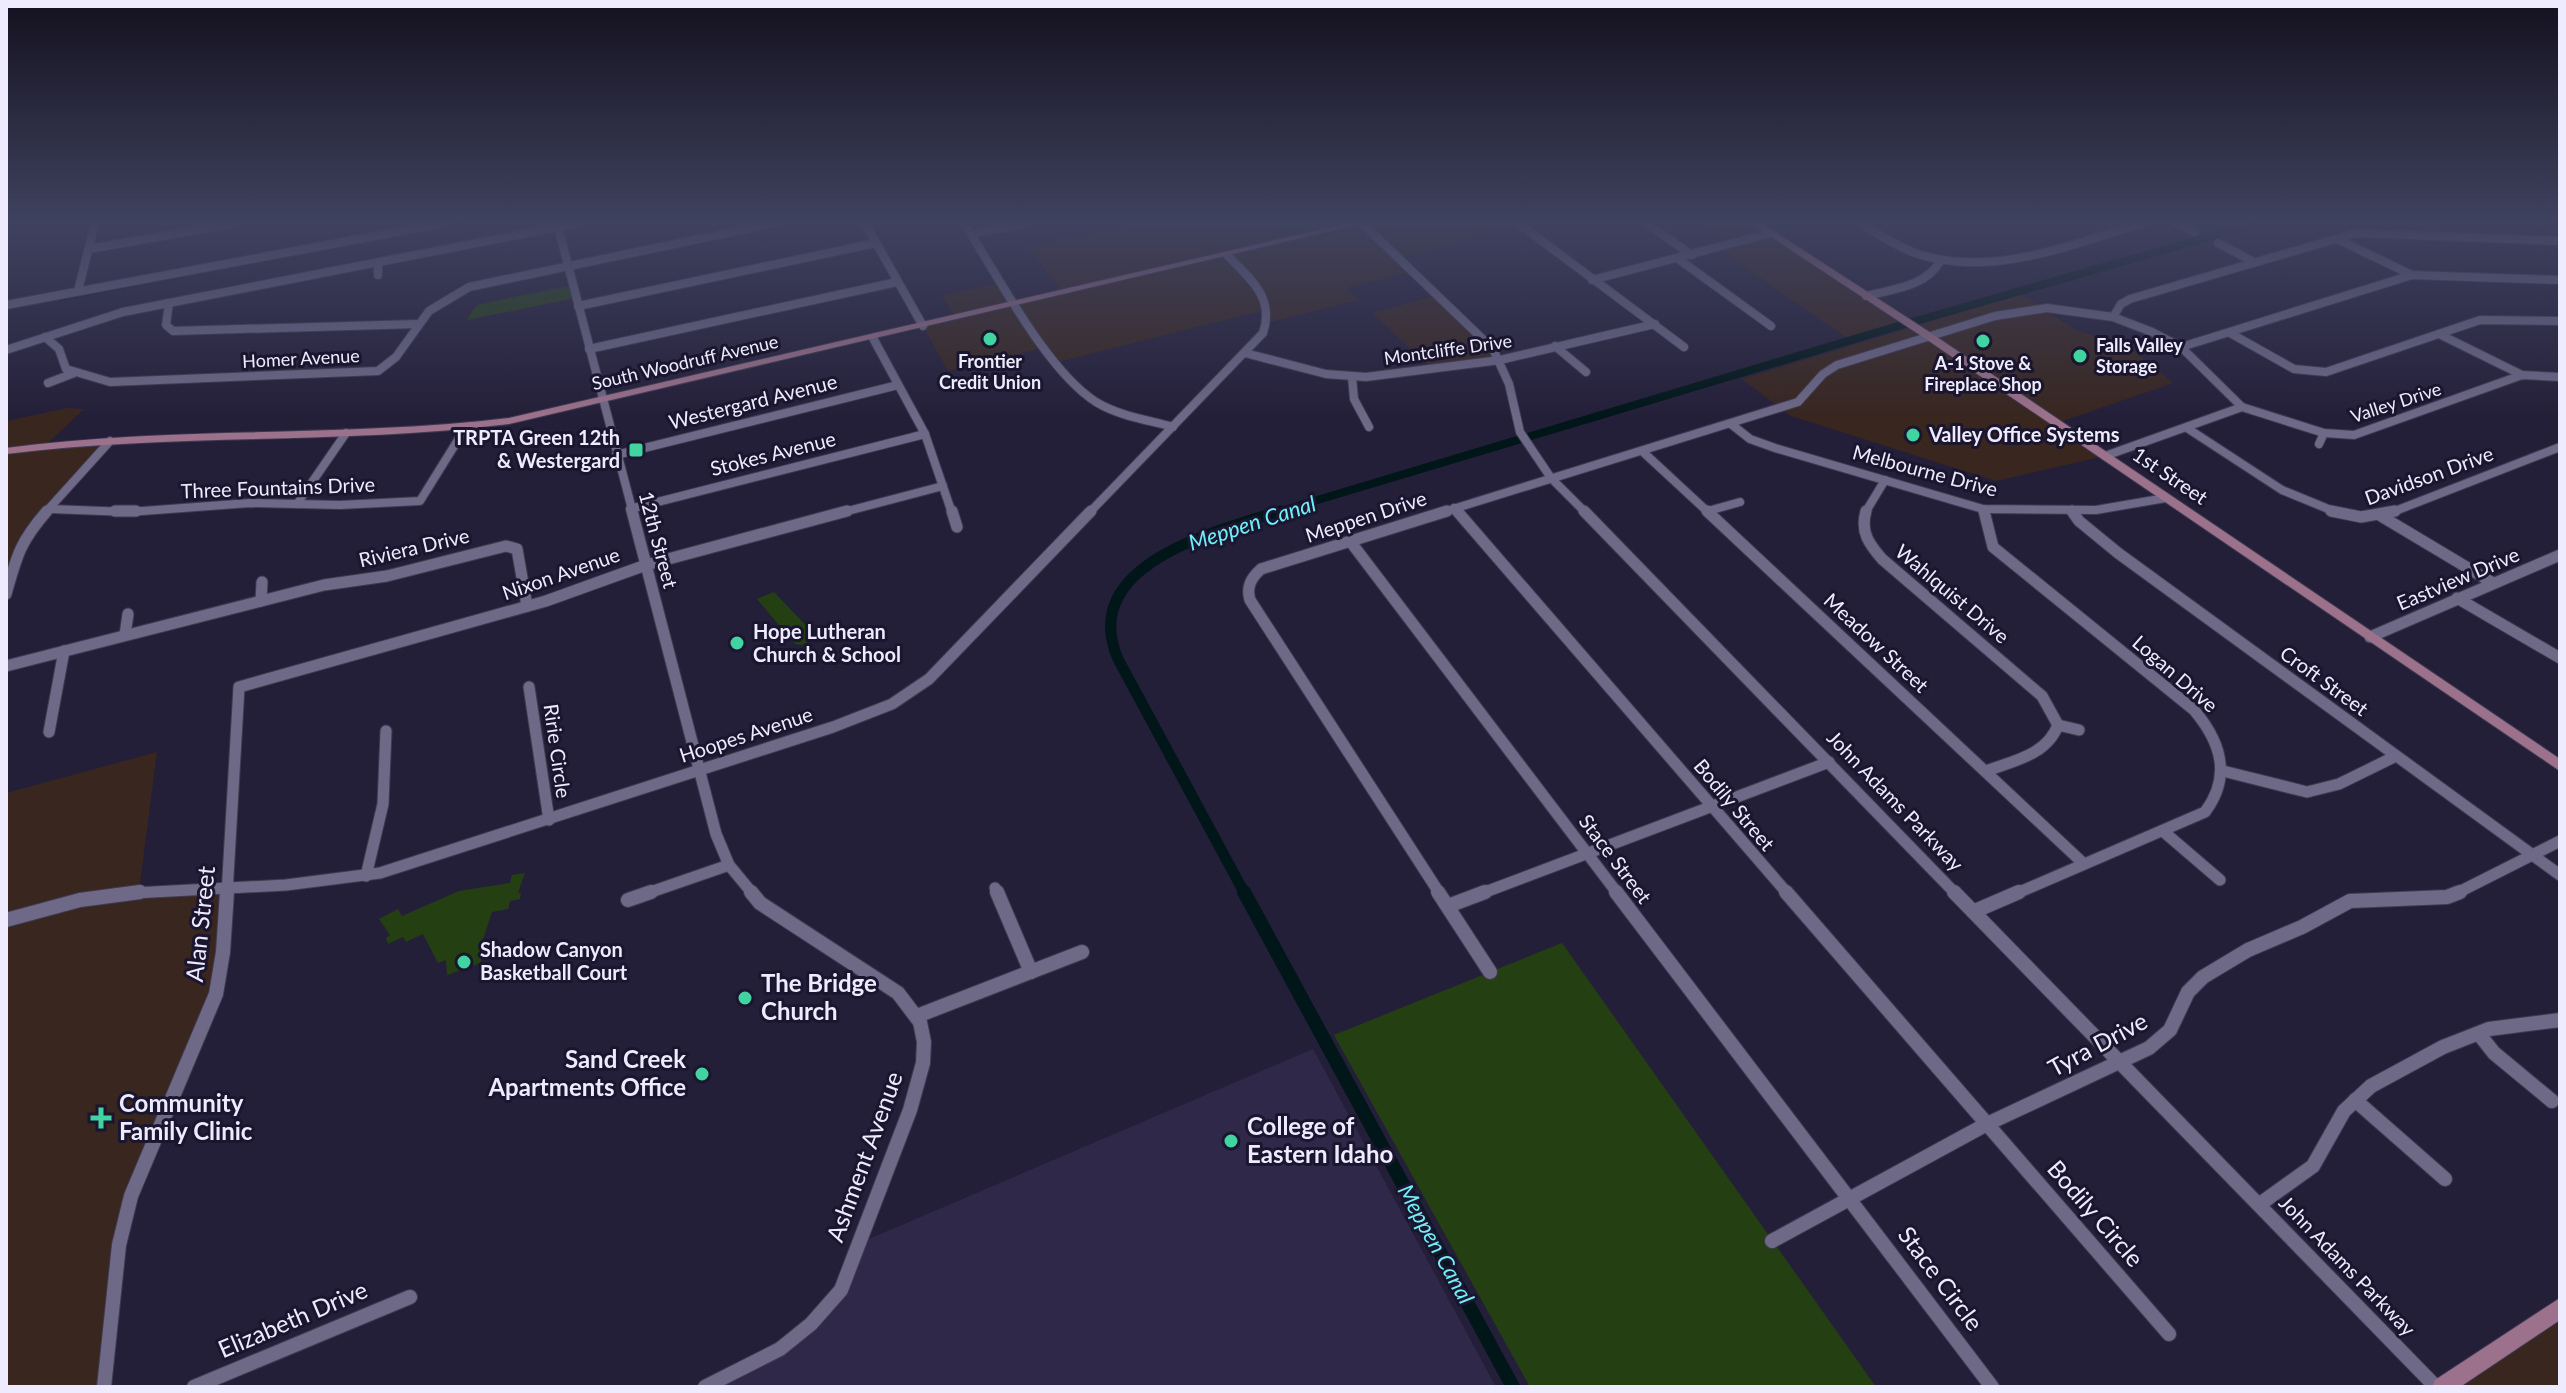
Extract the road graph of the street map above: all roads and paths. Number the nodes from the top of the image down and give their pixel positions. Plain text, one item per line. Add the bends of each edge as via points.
1 (79, 288) edge
2 (94, 288) edge
3 (247, 288) edge
4 (467, 288) edge
5 (573, 288) edge
6 (663, 288) edge
7 (869, 288) edge
8 (901, 288) edge
9 (1007, 288) edge
10 (1086, 288) edge
11 (1258, 288) edge
12 (1431, 288) edge
13 (1603, 288) edge
14 (1718, 288) edge
15 (1854, 288) edge
16 (1894, 288) edge
17 (2167, 288) edge
18 (2371, 288) edge
19 (78, 291) junction
20 (1866, 296) junction
21 (169, 303) junction
22 (1018, 304) junction
23 (6, 305) edge
24 (578, 306) junction
25 (2113, 317) junction
26 (2560, 321) edge
27 (417, 324) junction
28 (1655, 324) junction
29 (923, 326) junction
30 (1771, 326) dead end
31 (2230, 333) junction
32 (2439, 334) junction
33 (1927, 335) junction
34 (45, 337) junction
35 (873, 338) junction
36 (1555, 346) junction
37 (1684, 347) dead end
38 (2181, 347) junction
39 (589, 349) junction
40 (6, 350) edge
41 (1245, 353) junction
42 (1500, 360) junction
43 (1586, 372) dead end
44 (74, 373) junction
45 (2522, 375) junction
46 (1352, 377) junction
47 (2560, 377) edge
48 (48, 383) dead end
49 (898, 385) junction
50 (602, 400) junction
51 (2242, 407) junction
52 (1731, 424) junction
53 (466, 427) junction
54 (1173, 427) junction
55 (1369, 427) dead end
56 (2187, 428) junction
57 (346, 433) junction
58 (2324, 433) junction
59 (925, 434) junction
60 (110, 441) junction
61 (2319, 444) dead end
62 (2560, 447) edge
63 (6, 451) edge
64 (1642, 451) junction
65 (616, 455) junction
66 (2105, 456) junction
67 (1551, 478) junction
68 (1885, 480) junction
69 (943, 486) junction
70 (2166, 498) junction
71 (1740, 502) dead end
72 (297, 504) junction
73 (1454, 508) junction
74 (50, 509) junction
75 (630, 509) junction
76 (1983, 509) junction
77 (1708, 511) junction
78 (2072, 511) junction
79 (2381, 516) junction
80 (957, 527) dead end
81 (1350, 541) junction
82 (2560, 555) edge
83 (646, 565) junction
84 (262, 582) dead end
85 (2493, 583) junction
86 (6, 594) edge
87 (2457, 598) junction
88 (261, 601) junction
89 (527, 606) junction
90 (128, 614) dead end
91 (125, 635) junction
92 (2370, 637) junction
93 (64, 651) junction
94 (2560, 658) edge
95 (6, 666) edge
96 (239, 687) joint
97 (529, 687) dead end
98 (2058, 725) junction
99 (2079, 730) dead end
100 (386, 731) dead end
101 (49, 732) dead end
102 (2394, 757) junction
103 (1829, 762) junction
104 (2560, 766) edge
105 (1986, 771) junction
106 (2223, 771) junction
107 (700, 772) junction
108 (1713, 807) junction
109 (549, 820) junction
110 (2164, 832) junction
111 (2560, 841) edge
112 (1587, 855) junction
113 (2534, 855) junction
114 (2084, 864) junction
115 (729, 865) junction
116 (2560, 875) edge
117 (366, 876) junction
118 (2220, 880) dead end
119 (228, 886) junction
120 (995, 888) dead end
121 (628, 900) dead end
122 (1448, 906) junction
123 (1975, 911) junction
124 (6, 920) edge
125 (1082, 952) dead end
126 (1031, 972) junction
127 (1490, 972) dead end
128 (917, 1016) junction
129 (2560, 1020) edge
130 (2479, 1034) junction
131 (2121, 1061) junction
132 (2355, 1100) junction
133 (2552, 1101) dead end
134 (1985, 1125) junction
135 (2445, 1179) dead end
136 (1849, 1200) junction
137 (2260, 1204) junction
138 (1772, 1241) dead end
139 (410, 1297) dead end
140 (2560, 1308) edge
141 (2169, 1334) dead end
142 (104, 1387) edge
143 (194, 1387) edge
144 (705, 1387) edge
145 (1992, 1387) edge
146 (2439, 1387) edge

1 - 19 street
2 - 19 street
3 - 21 street
4 - 27 street, Homer Avenue via 439,302
5 - 24 street, 12th Street
6 - 24 street
7 - 39 street
8 - 29 street
9 - 22 street
10 - 22 main road, South Woodruff Avenue
11 - 41 street, Hoopes Avenue via 1270,314 1263,333
12 - 42 street, John Adams Parkway via 1485,338
13 - 28 street
14 - 30 street
15 - 20 main road, 1st Street
16 - 20 street
17 - 25 street via 2130,299
18 - 31 street
19 - 23 street
20 - 33 main road, 1st Street
21 - 27 street via 166,325 173,331
21 - 34 street via 97,318
22 - 29 main road, South Woodruff Avenue
22 - 54 street via 1082,392 1108,408
24 - 39 street, 12th Street
25 - 33 street, Meppen Drive via 2029,309
25 - 38 street, Meppen Drive
26 - 32 street via 2494,318
27 - 44 street, Homer Avenue via 389,366 378,371 110,382
28 - 36 street, Montcliffe Drive
28 - 37 street
29 - 35 main road, South Woodruff Avenue
31 - 32 street via 2294,369 2310,372 2326,372
31 - 38 street
32 - 45 street
33 - 52 street, Meppen Drive via 1837,365 1798,402
33 - 66 main road, 1st Street
34 - 40 street
34 - 44 street
35 - 49 street
35 - 50 main road, South Woodruff Avenue
36 - 42 street, Montcliffe Drive
36 - 43 street
38 - 51 street
39 - 50 street, 12th Street
41 - 46 street, Montcliffe Drive
41 - 54 street, Hoopes Avenue
42 - 46 street, Montcliffe Drive
42 - 67 street, John Adams Parkway via 1523,438
44 - 48 street
45 - 47 street, Valley Drive
45 - 58 street, Valley Drive via 2354,435
46 - 55 street via 1354,399
49 - 59 street
49 - 65 street, Westergard Avenue
50 - 53 main road, South Woodruff Avenue
50 - 65 street, 12th Street
51 - 56 street
51 - 58 street, Valley Drive
52 - 64 street, Meppen Drive
52 - 68 street, Melbourne Drive via 1757,442
53 - 57 main road, South Woodruff Avenue
53 - 72 street, Three Fountains Drive via 420,501
54 - 107 street, Hoopes Avenue via 910,694 864,716
56 - 66 street
56 - 79 street, Davidson Drive via 2303,502 2337,516
57 - 60 main road, South Woodruff Avenue
57 - 72 street
58 - 61 street
59 - 69 street
59 - 75 street, Stokes Avenue
60 - 63 main road, South Woodruff Avenue
60 - 74 street
62 - 79 street, Davidson Drive
64 - 67 street, Meppen Drive
64 - 77 street, Meadow Street
65 - 75 street, 12th Street
66 - 70 main road, 1st Street
67 - 73 street, Meppen Drive
67 - 103 street, John Adams Parkway
68 - 76 street, Melbourne Drive
68 - 98 street, Wahlquist Drive via 1863,522 1865,540 2042,696
69 - 80 street
69 - 83 street, Nixon Avenue
70 - 78 street, Melbourne Drive
70 - 92 main road, 1st Street
71 - 77 street
72 - 74 street, Three Fountains Drive via 129,512
73 - 81 street, Meppen Drive
73 - 108 street, Bodily Street
74 - 86 street via 25,536
75 - 83 street, 12th Street
76 - 78 street, Melbourne Drive
76 - 106 street, Logan Drive via 1990,542 1998,552 2205,722 2218,745
77 - 105 street, Meadow Street
78 - 102 street, Croft Street via 2118,553
79 - 85 street
81 - 112 street, Stace Street
81 - 122 street, Meppen Drive via 1261,569 1247,592
82 - 85 street, Eastview Drive
83 - 89 street, Nixon Avenue
83 - 107 street, 12th Street
84 - 88 street
85 - 87 street, Eastview Drive
87 - 92 street, Eastview Drive
87 - 94 street
88 - 89 street, Riviera Drive via 506,546 517,549
88 - 91 street, Riviera Drive
89 - 96 street, Nixon Avenue
90 - 91 street
91 - 93 street, Riviera Drive
92 - 104 main road, 1st Street
93 - 95 street, Riviera Drive
93 - 101 street
96 - 119 street, Alan Street
97 - 109 street, Ririe Circle
98 - 99 street
98 - 105 street via 2048,744
100 - 117 street via 383,804
102 - 106 street via 2339,784 2307,792
102 - 113 street, Croft Street
103 - 108 street
103 - 123 street, John Adams Parkway
105 - 114 street, Meadow Street
106 - 110 street via 2212,805
107 - 109 street, Hoopes Avenue
107 - 115 street, 12th Street
108 - 112 street
108 - 134 street, Bodily Street
109 - 117 street, Hoopes Avenue
110 - 114 street
110 - 118 street
111 - 113 street, Tyra Drive
112 - 122 street
112 - 136 street, Stace Street
113 - 116 street, Croft Street
113 - 131 street, Tyra Drive via 2447,897 2350,901 2248,950 2217,966 2188,992 2161,1040
114 - 123 street
115 - 121 street
115 - 128 street via 760,903 898,993
117 - 119 street, Hoopes Avenue
119 - 124 street, Hoopes Avenue via 85,898
119 - 142 street, Alan Street via 216,994 131,1196
120 - 126 street
122 - 127 street, Meppen Drive
123 - 131 street, John Adams Parkway
125 - 126 street
126 - 128 street
128 - 144 street, Ashment Avenue via 924,1042 917,1086 841,1290 790,1344
129 - 130 street
130 - 132 street via 2443,1047
130 - 133 street
131 - 134 street, Tyra Drive
131 - 137 street, John Adams Parkway
132 - 135 street
132 - 137 street via 2313,1166
134 - 136 street, Tyra Drive
134 - 141 street, Bodily Circle
136 - 138 street, Tyra Drive
136 - 145 street, Stace Circle
137 - 146 street, John Adams Parkway
139 - 143 street, Elizabeth Drive
140 - 146 main road

